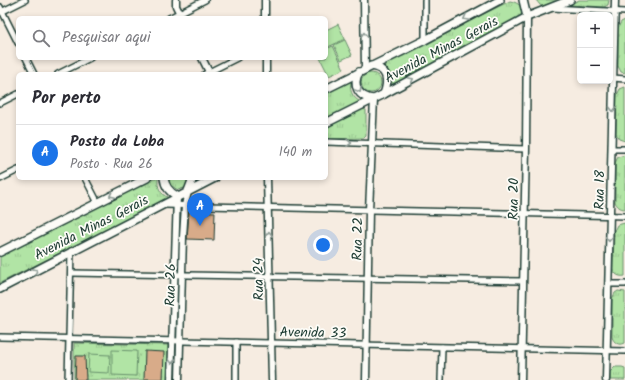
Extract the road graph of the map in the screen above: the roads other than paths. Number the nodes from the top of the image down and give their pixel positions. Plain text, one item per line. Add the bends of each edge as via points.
1 (25, 0) edge
2 (176, 0) edge
3 (205, 0) edge
4 (265, 0) edge
5 (364, 0) edge
6 (425, 0) edge
7 (500, 0) edge
8 (523, 0) edge
9 (570, 0) edge
10 (615, 0) edge
11 (491, 2) edge
12 (552, 8) junction
13 (1, 10) edge
14 (615, 12) junction
15 (625, 12) edge
16 (181, 15) edge
17 (266, 16) edge
18 (527, 18) junction
19 (16, 39) edge
20 (425, 40) junction
21 (27, 60) edge
22 (86, 60) edge
23 (203, 60) edge
24 (233, 60) edge
25 (266, 60) edge
26 (365, 69) junction
27 (33, 72) edge
28 (62, 72) edge
29 (208, 72) edge
30 (210, 72) edge
31 (266, 72) edge
32 (613, 78) joint
33 (625, 78) edge
34 (613, 84) edge
35 (328, 88) edge
36 (384, 94) junction
37 (16, 95) edge
38 (374, 99) junction
39 (0, 103) edge
40 (328, 122) edge
41 (328, 142) edge
42 (372, 143) junction
43 (526, 149) junction
44 (612, 149) junction
45 (625, 149) edge
46 (16, 171) edge
47 (0, 179) edge
48 (86, 180) edge
49 (143, 180) edge
50 (165, 180) edge
51 (192, 180) edge
52 (211, 180) edge
53 (267, 180) edge
54 (188, 191) junction
55 (178, 196) junction
56 (98, 203) junction
57 (162, 205) junction
58 (177, 206) junction
59 (185, 206) junction
60 (268, 208) junction
61 (369, 210) junction
62 (525, 214) junction
63 (610, 215) junction
64 (625, 216) edge
65 (176, 237) junction
66 (183, 237) junction
67 (0, 252) edge
68 (71, 252) junction
69 (71, 273) junction
70 (174, 274) junction
71 (182, 275) junction
72 (270, 276) junction
73 (368, 278) junction
74 (523, 281) junction
75 (608, 284) junction
76 (625, 284) edge
77 (0, 289) edge
78 (0, 337) edge
79 (69, 338) junction
80 (172, 341) junction
81 (180, 341) junction
82 (236, 342) junction
83 (271, 343) junction
84 (366, 345) junction
85 (442, 347) junction
86 (522, 349) junction
87 (607, 351) junction
88 (625, 351) edge
89 (68, 380) edge
90 (171, 380) edge
91 (179, 380) edge
92 (236, 380) edge
93 (272, 380) edge
94 (366, 380) edge
95 (441, 380) edge
96 (521, 380) edge
97 (606, 380) edge

1 - 13 street
2 - 16 street
3 - 16 street
4 - 17 street
26 -> 5 street
6 - 20 street
7 - 11 main road, Avenida Minas Gerais
8 - 18 main road
9 - 12 main road, Avenida Minas Gerais
10 - 14 street, Rua 18
11 -> 20 main road, Avenida Minas Gerais
12 - 14 street
12 - 18 main road, Avenida Minas Gerais
13 - 19 street
14 - 15 street
14 - 32 street, Rua 18
36 -> 18 main road, Avenida Minas Gerais
18 - 43 street, Rua 20
20 - 26 main road, Avenida Minas Gerais
21 - 27 street
22 - 28 street
23 - 29 street
24 - 30 street
25 - 31 street
26 - 35 main road, Avenida Minas Gerais
26 - 36 main road via 381,70 386,76
26 -> 38 main road via 356,80 357,90 364,98
32 - 33 street
34 -> 44 street, Rua 18
36 - 38 main road, Avenida Minas Gerais
37 - 39 street
38 - 40 main road, Avenida Minas Gerais
38 - 42 street, Rua 22
41 -> 42 street
42 - 43 street
42 - 61 street, Rua 22
43 - 62 street, Rua 20
44 - 45 street
44 - 63 street, Rua 18
46 - 47 street
48 - 56 street
49 -> 56 main road, Avenida Minas Gerais
50 - 55 main road via 168,190
51 - 54 main road
52 - 54 main road, Avenida Minas Gerais
53 - 60 street, Rua 24
54 - 55 main road, Avenida Minas Gerais
54 - 59 street, Rua 26
55 - 57 main road, Avenida Minas Gerais
55 - 58 street, Rua 26
56 - 67 main road, Avenida Minas Gerais
57 - 58 street
57 - 68 main road, Avenida Minas Gerais
58 - 59 street
58 - 65 street, Rua 26
59 - 60 street
59 - 66 street, Rua 26
60 - 61 street
72 -> 60 street, Rua 24
61 - 62 street
61 - 73 street, Rua 22
62 - 63 street
62 - 74 street, Rua 20
63 - 64 street
63 -> 75 street, Rua 18
65 - 66 street
65 - 70 street, Rua 26
66 - 71 street, Rua 26
68 - 69 street
77 -> 68 main road, Avenida Minas Gerais
69 - 70 street
69 - 79 street
70 - 71 street
70 - 80 street, Rua 26
71 - 72 street
71 - 81 street, Rua 26
72 - 73 street
72 - 83 street, Rua 24
73 - 74 street
73 - 84 street, Rua 22
74 - 86 street, Rua 20
75 - 76 street
75 - 87 street, Rua 18
78 - 79 street, Avenida 33
79 - 80 street, Avenida 33
79 - 89 street
80 - 81 street, Avenida 33
80 -> 90 street, Rua 26
81 - 82 street, Avenida 33
81 - 91 street, Rua 26
82 - 83 street, Avenida 33
82 - 92 street
83 - 84 street, Avenida 33
83 - 93 street, Rua 24
84 - 85 street, Avenida 33
84 - 94 street, Rua 22
85 - 86 street, Avenida 33
85 - 95 street
86 - 87 street, Avenida 33
86 - 96 street, Rua 20
87 - 88 street, Avenida 33
87 - 97 street, Rua 18

